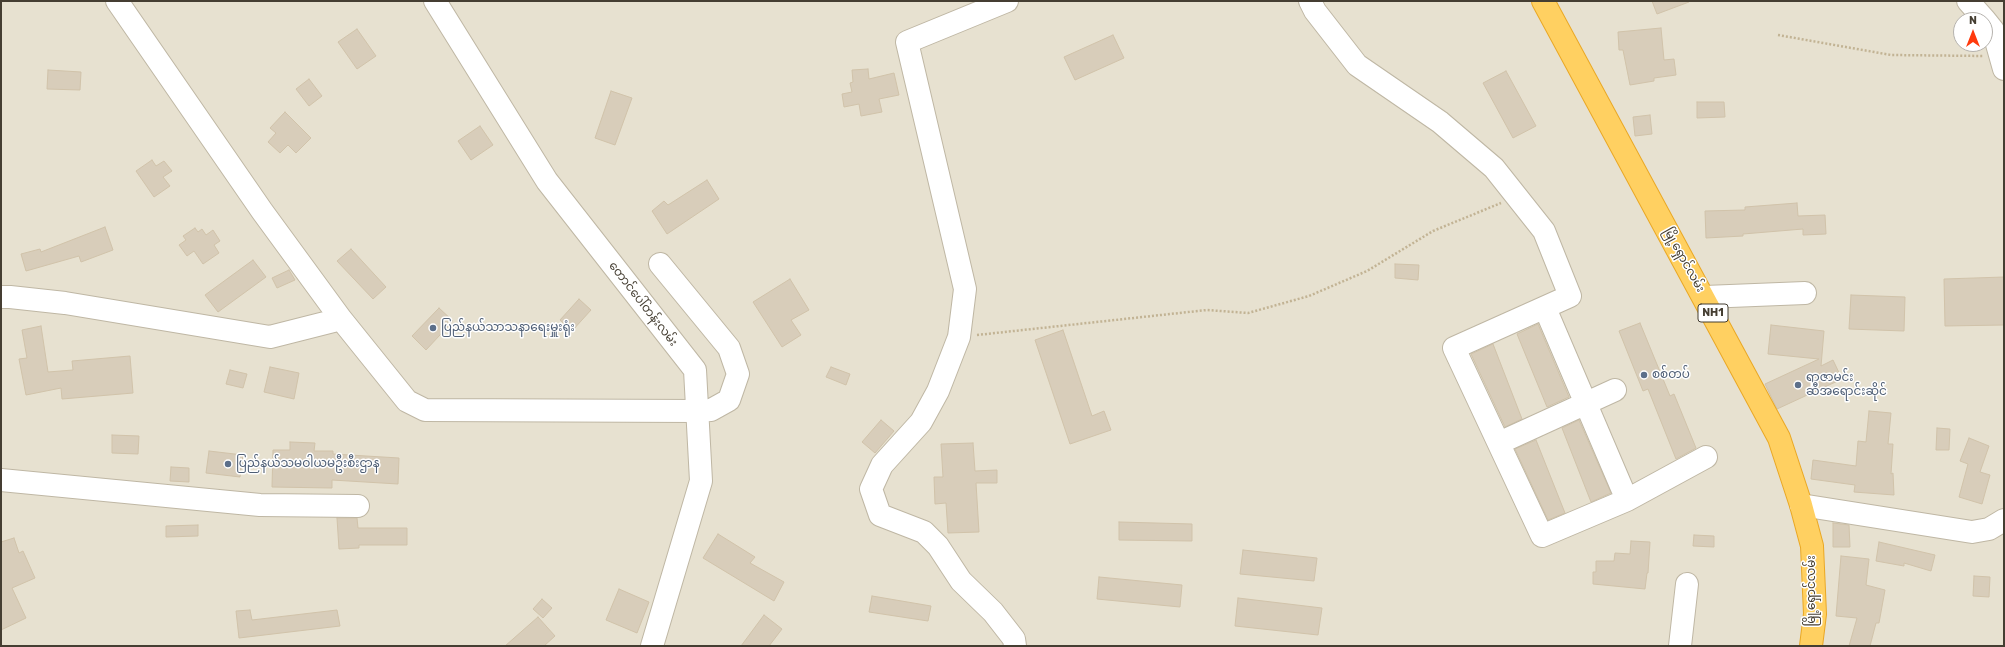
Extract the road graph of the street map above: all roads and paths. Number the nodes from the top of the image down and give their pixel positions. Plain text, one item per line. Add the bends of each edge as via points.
1 (117, 1) edge
2 (435, 1) edge
3 (1006, 1) edge
4 (1310, 1) edge
5 (1544, 1) edge
6 (1968, 1) edge
7 (1978, 12) edge
8 (1993, 30) edge
9 (1778, 35) dead end
10 (2003, 63) edge
11 (1517, 196) junction
12 (660, 264) dead end
13 (1805, 293) dead end
14 (1, 297) edge
15 (1705, 297) junction
16 (1545, 308) junction
17 (341, 319) junction
18 (959, 337) junction
19 (1615, 390) dead end
20 (1585, 403) junction
21 (697, 411) junction
22 (1499, 443) junction
23 (1706, 457) dead end
24 (1, 480) edge
25 (1627, 500) junction
26 (1801, 505) junction
27 (358, 506) dead end
28 (2004, 520) edge
29 (1687, 584) dead end
30 (652, 646) edge
31 (1016, 646) edge
32 (1680, 646) edge
33 (1811, 646) edge

1 - 17 street via 262,211
2 - 21 street, တောင်ပေါ်တန်းလမ်း via 547,181 695,370
3 - 18 street via 907,42 965,289
4 - 11 street via 1357,65 1440,122 1494,168
5 - 15 highway, မြို့ရှောင်လမ်း / NH1
6 - 7 street
8 - 10 street
9 - 10 path via 1891,55
11 - 16 street via 1544,232 1570,296
11 - 18 path via 1433,232 1367,270 1309,296 1248,313 1207,310
12 - 21 street via 729,348 738,374 729,400 711,410
13 - 15 street
14 - 17 street via 65,303 270,337
15 - 26 highway, မြို့ရှောင်လမ်း / NH1 via 1779,438
16 - 20 street
16 - 22 street via 1454,348
17 - 21 street via 407,401 425,410
18 - 31 street via 938,391 921,422 882,465 870,489 880,515 924,532 938,546 961,580 993,612 1014,639
19 - 20 street
20 - 22 street
20 - 25 street
21 - 30 street, တောင်ပေါ်တန်းလမ်း via 701,481
22 - 25 street via 1542,536
23 - 25 street
24 - 27 street via 260,505
26 - 28 street via 1972,532 1989,529
26 - 33 highway, မြို့ရှောင်လမ်း / NH1 via 1812,546 1815,614
29 - 32 street

